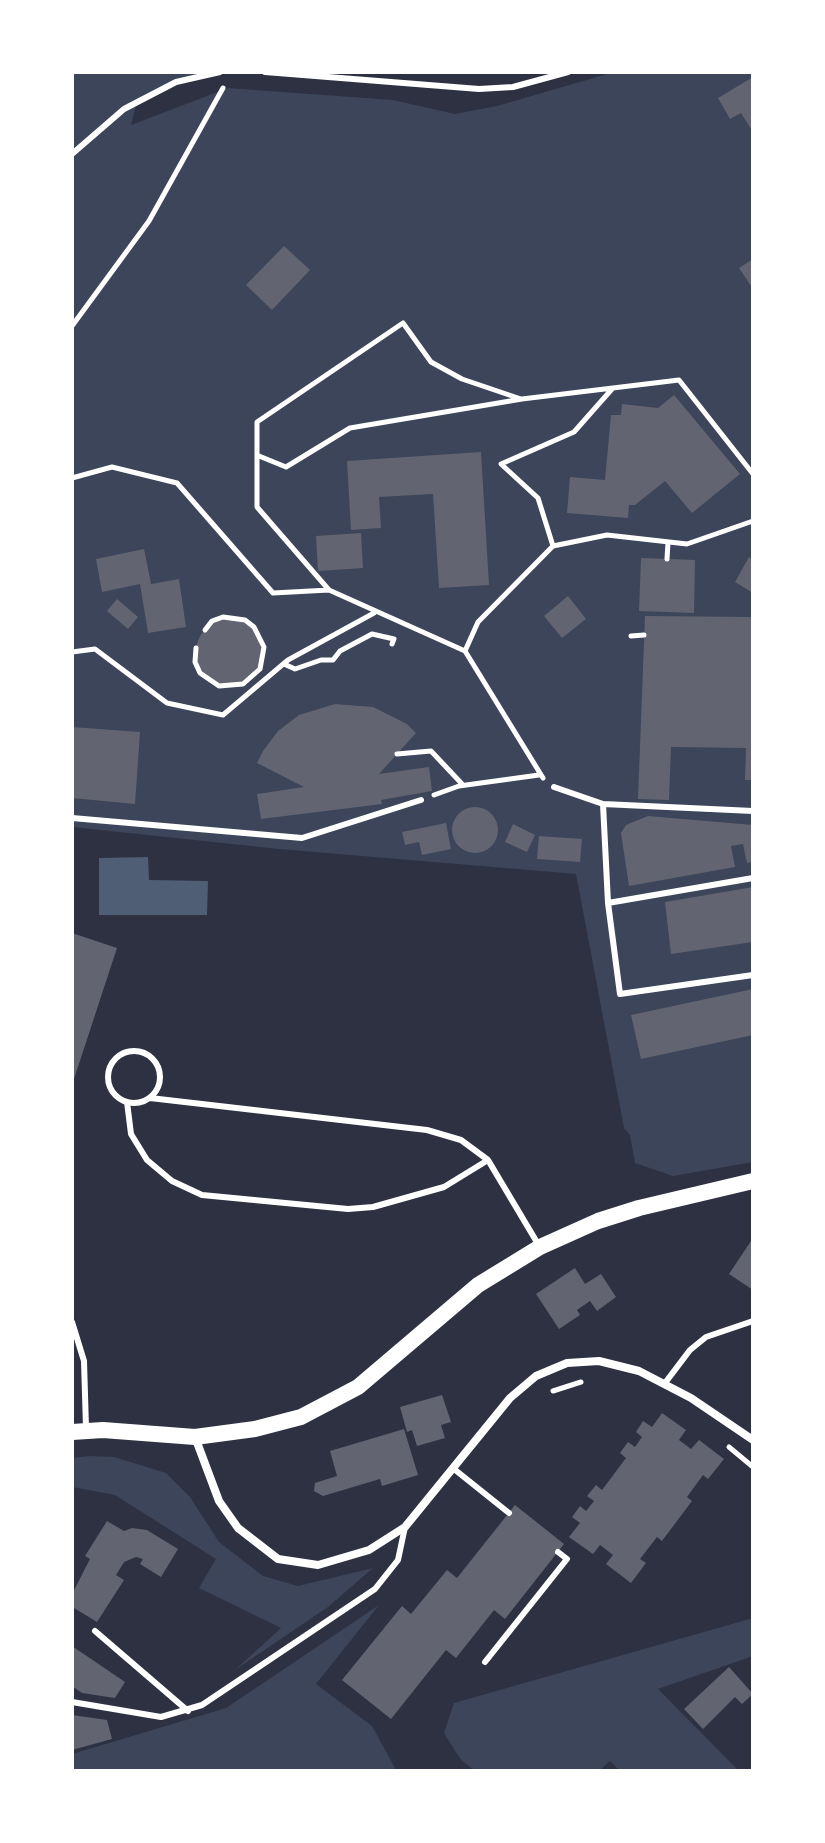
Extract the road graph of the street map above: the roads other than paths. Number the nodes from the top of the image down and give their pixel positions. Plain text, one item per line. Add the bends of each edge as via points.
1 (220, 72) edge
2 (265, 72) edge
3 (568, 72) edge
4 (72, 154) edge
5 (554, 787) road end
6 (421, 800) road end
7 (603, 804) junction
8 (753, 811) edge
9 (72, 818) edge
10 (753, 878) edge
11 (608, 903) junction
12 (753, 975) edge
13 (150, 1098) junction
14 (127, 1102) junction
15 (488, 1160) junction
16 (753, 1181) edge
17 (540, 1247) junction
18 (753, 1321) edge
19 (72, 1322) edge
20 (665, 1383) junction
21 (79, 1431) edge
22 (195, 1437) junction
23 (753, 1440) edge
24 (454, 1469) junction
25 (509, 1513) dead end
26 (405, 1527) junction
27 (558, 1552) dead end
28 (95, 1631) dead end
29 (485, 1662) dead end
30 (72, 1702) edge
31 (188, 1711) junction

1 - 4 lane via 176,82 124,109
2 - 3 lane via 479,89 513,87
5 - 7 lane
6 - 9 lane via 302,838
7 - 8 lane
7 - 11 lane
10 - 11 lane
11 - 12 lane via 620,994
13 - 14 lane
13 - 14 lane via 160,1077 158,1066 141,1051 129,1051 118,1056 108,1076 117,1097
13 - 15 lane via 427,1130 461,1140
14 - 15 lane via 131,1134 147,1160 172,1181 202,1195 373,1207 444,1187
15 - 17 lane
16 - 17 main road via 625,1212
17 - 22 main road via 478,1285 340,1399 283,1423
18 - 20 lane via 706,1337
19 - 21 lane via 84,1361
20 - 23 street
20 - 24 street via 599,1361 551,1369 510,1398
21 - 22 main road
22 - 26 street via 227,1515 249,1540 278,1559 303,1565 334,1562 369,1550
24 - 25 lane
24 - 26 street
26 - 31 lane via 398,1560 375,1589
27 - 29 lane via 567,1559
28 - 31 lane
30 - 31 lane via 148,1716

